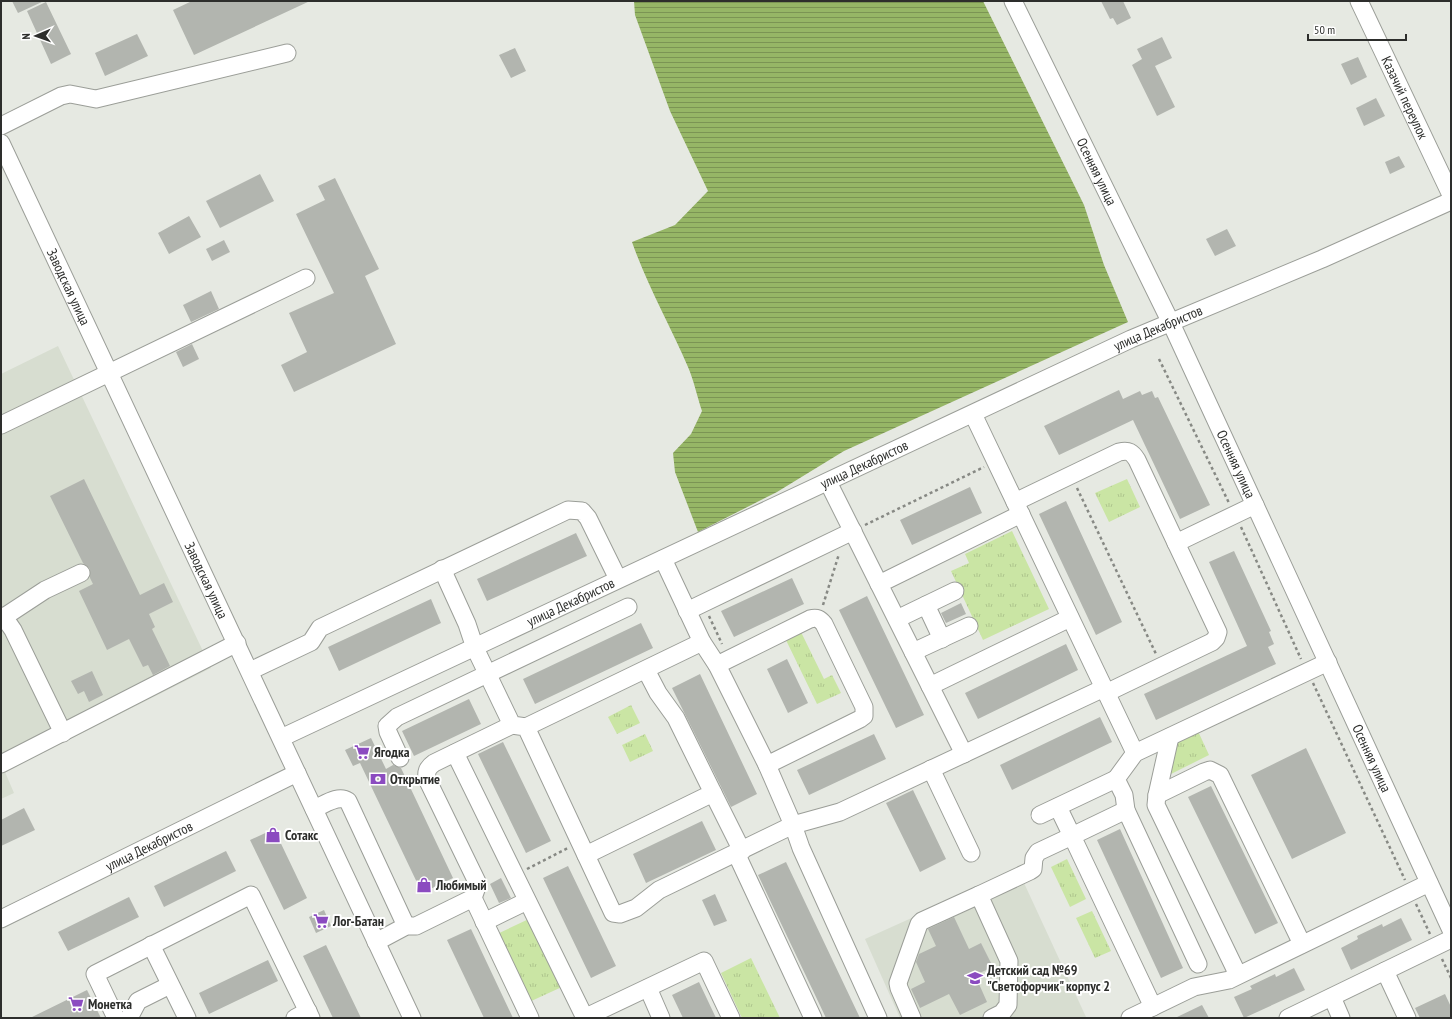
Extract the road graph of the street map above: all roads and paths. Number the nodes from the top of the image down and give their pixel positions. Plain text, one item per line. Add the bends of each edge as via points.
1 (1013, 1) edge
2 (1359, 1) edge
3 (287, 52) dead end
4 (1, 126) edge
5 (1, 143) edge
6 (1451, 195) edge
7 (1451, 201) edge
8 (306, 278) dead end
9 (1171, 323) junction
10 (110, 372) junction
11 (973, 414) junction
12 (1, 426) edge
13 (995, 462) junction
14 (1071, 475) junction
15 (828, 482) junction
16 (1255, 505) junction
17 (1018, 508) junction
18 (849, 533) junction
19 (1176, 543) junction
20 (663, 559) junction
21 (442, 568) junction
22 (81, 573) dead end
23 (618, 579) junction
24 (879, 584) junction
25 (955, 591) dead end
26 (703, 603) junction
27 (823, 605) junction
28 (926, 605) junction
29 (628, 606) dead end
30 (816, 608) dead end
31 (687, 611) junction
32 (826, 612) dead end
33 (2, 616) edge
34 (1070, 618) junction
35 (897, 619) junction
36 (969, 626) dead end
37 (942, 639) junction
38 (702, 642) junction
39 (237, 643) junction
40 (723, 645) dead end
41 (475, 648) junction
42 (913, 652) junction
43 (1328, 662) junction
44 (717, 665) junction
45 (1162, 667) junction
46 (646, 670) junction
47 (250, 671) junction
48 (487, 674) junction
49 (930, 686) junction
50 (1105, 691) junction
51 (519, 726) junction
52 (63, 733) junction
53 (1170, 737) junction
54 (281, 738) junction
55 (455, 753) junction
56 (1135, 753) junction
57 (964, 754) junction
58 (400, 758) dead end
59 (1, 764) edge
60 (767, 765) junction
61 (931, 769) junction
62 (297, 773) junction
63 (1116, 779) junction
64 (713, 793) junction
65 (1156, 795) junction
66 (1058, 806) junction
67 (314, 809) junction
68 (1126, 810) junction
69 (1040, 815) dead end
70 (793, 825) junction
71 (1072, 836) junction
72 (583, 849) junction
73 (739, 852) junction
74 (971, 853) dead end
75 (514, 875) junction
76 (1429, 883) junction
77 (980, 895) junction
78 (473, 898) junction
79 (527, 901) junction
80 (1, 919) edge
81 (484, 922) junction
82 (406, 926) junction
83 (1451, 930) edge
84 (1451, 939) edge
85 (376, 942) junction
86 (1302, 944) junction
87 (151, 945) junction
88 (1198, 964) dead end
89 (1385, 971) junction
90 (1238, 975) junction
91 (170, 985) junction
92 (648, 988) junction
93 (1332, 997) junction
94 (1154, 1007) junction
95 (304, 1016) edge
96 (116, 1018) edge
97 (129, 1018) edge
98 (187, 1018) edge
99 (412, 1018) edge
100 (530, 1018) edge
101 (585, 1018) edge
102 (661, 1018) edge
103 (732, 1018) edge
104 (813, 1018) edge
105 (878, 1018) edge
106 (912, 1018) edge
107 (992, 1018) edge
108 (1130, 1018) edge
109 (1288, 1018) edge
110 (1341, 1018) edge
111 (1407, 1018) edge

1 - 9 street, Осенняя улица
2 - 6 street, Казачий переулок
3 - 4 street via 96,99 70,94 61,96
5 - 10 street, Заводская улица
7 - 9 street, улица Декабристов
8 - 10 street
9 - 11 street, улица Декабристов via 1131,339
9 - 16 street, Осенняя улица
10 - 12 street
10 - 39 street, Заводская улица
11 - 13 street
11 - 15 street, улица Декабристов
13 - 17 street
13 - 18 path
14 - 17 street
14 - 19 street via 1120,452 1127,450 1133,453
14 - 45 path
15 - 18 street
15 - 20 street, улица Декабристов
16 - 19 street
16 - 43 street, Осенняя улица
17 - 24 street
17 - 34 street
18 - 24 street
18 - 26 street
18 - 27 path
19 - 45 street via 1218,632 1212,642
20 - 23 street, улица Декабристов
20 - 31 street
21 - 23 street via 568,510 575,510 588,518
21 - 41 street
21 - 47 street via 320,628 311,642
22 - 33 street via 45,590
23 - 41 street, улица Декабристов
24 - 35 street
25 - 28 street
26 - 31 street
26 - 40 path
27 - 30 path
27 - 32 path
28 - 35 street
28 - 37 street
29 - 48 street
31 - 38 street
33 - 52 street via 13,630
34 - 49 street
34 - 50 street
35 - 42 street
36 - 37 street
37 - 42 street
38 - 44 street
38 - 46 street
39 - 47 street, Заводская улица
39 - 52 street
41 - 48 street
41 - 54 street, улица Декабристов
42 - 49 street
43 - 53 street
43 - 76 street, Осенняя улица
44 - 60 street
44 - 60 street via 810,619 821,620 824,624 864,707 864,716
45 - 50 street
46 - 51 street
46 - 64 street via 658,694 676,718
47 - 54 street, Заводская улица
48 - 51 street
48 - 58 street via 391,721 388,732
49 - 57 street
50 - 56 street
50 - 57 street
51 - 55 street
51 - 72 street
52 - 59 street
53 - 56 street
53 - 65 street
54 - 62 street, Заводская улица
55 - 75 street
55 - 78 street via 428,767 426,773 478,884
56 - 63 street
57 - 61 street
60 - 70 street
61 - 70 street via 840,812
61 - 74 street
62 - 67 street, Заводская улица
62 - 80 street, улица Декабристов
63 - 66 street
63 - 68 street via 1124,795
64 - 72 street
64 - 73 street
65 - 86 street via 1210,770 1220,775
65 - 90 street via 1156,806
66 - 69 street
66 - 71 street
67 - 82 street via 339,798 348,801
67 - 85 street, Заводская улица
68 - 71 street
68 - 88 street
70 - 73 street
70 - 105 street
71 - 77 street via 1038,852 1030,871
71 - 94 street
72 - 73 street via 613,913 620,914 636,908 660,890
72 - 75 path
73 - 104 street
75 - 79 street
76 - 83 street, Осенняя улица
76 - 86 street
77 - 106 street via 922,920 919,924 898,983
77 - 107 street via 1009,961 1008,1005 1002,1013
78 - 81 street
78 - 82 street via 416,926
79 - 81 street
79 - 101 street
81 - 100 street
82 - 85 street
84 - 89 street
85 - 99 street, Заводская улица
86 - 90 street
87 - 91 street
87 - 95 street via 251,895
87 - 96 street via 95,974
89 - 93 street
89 - 111 street
90 - 94 street via 1229,980 1194,987
91 - 97 street via 138,1001
91 - 98 street
92 - 101 street
92 - 102 street
92 - 103 street via 704,960
93 - 109 street
93 - 110 street
94 - 108 street

